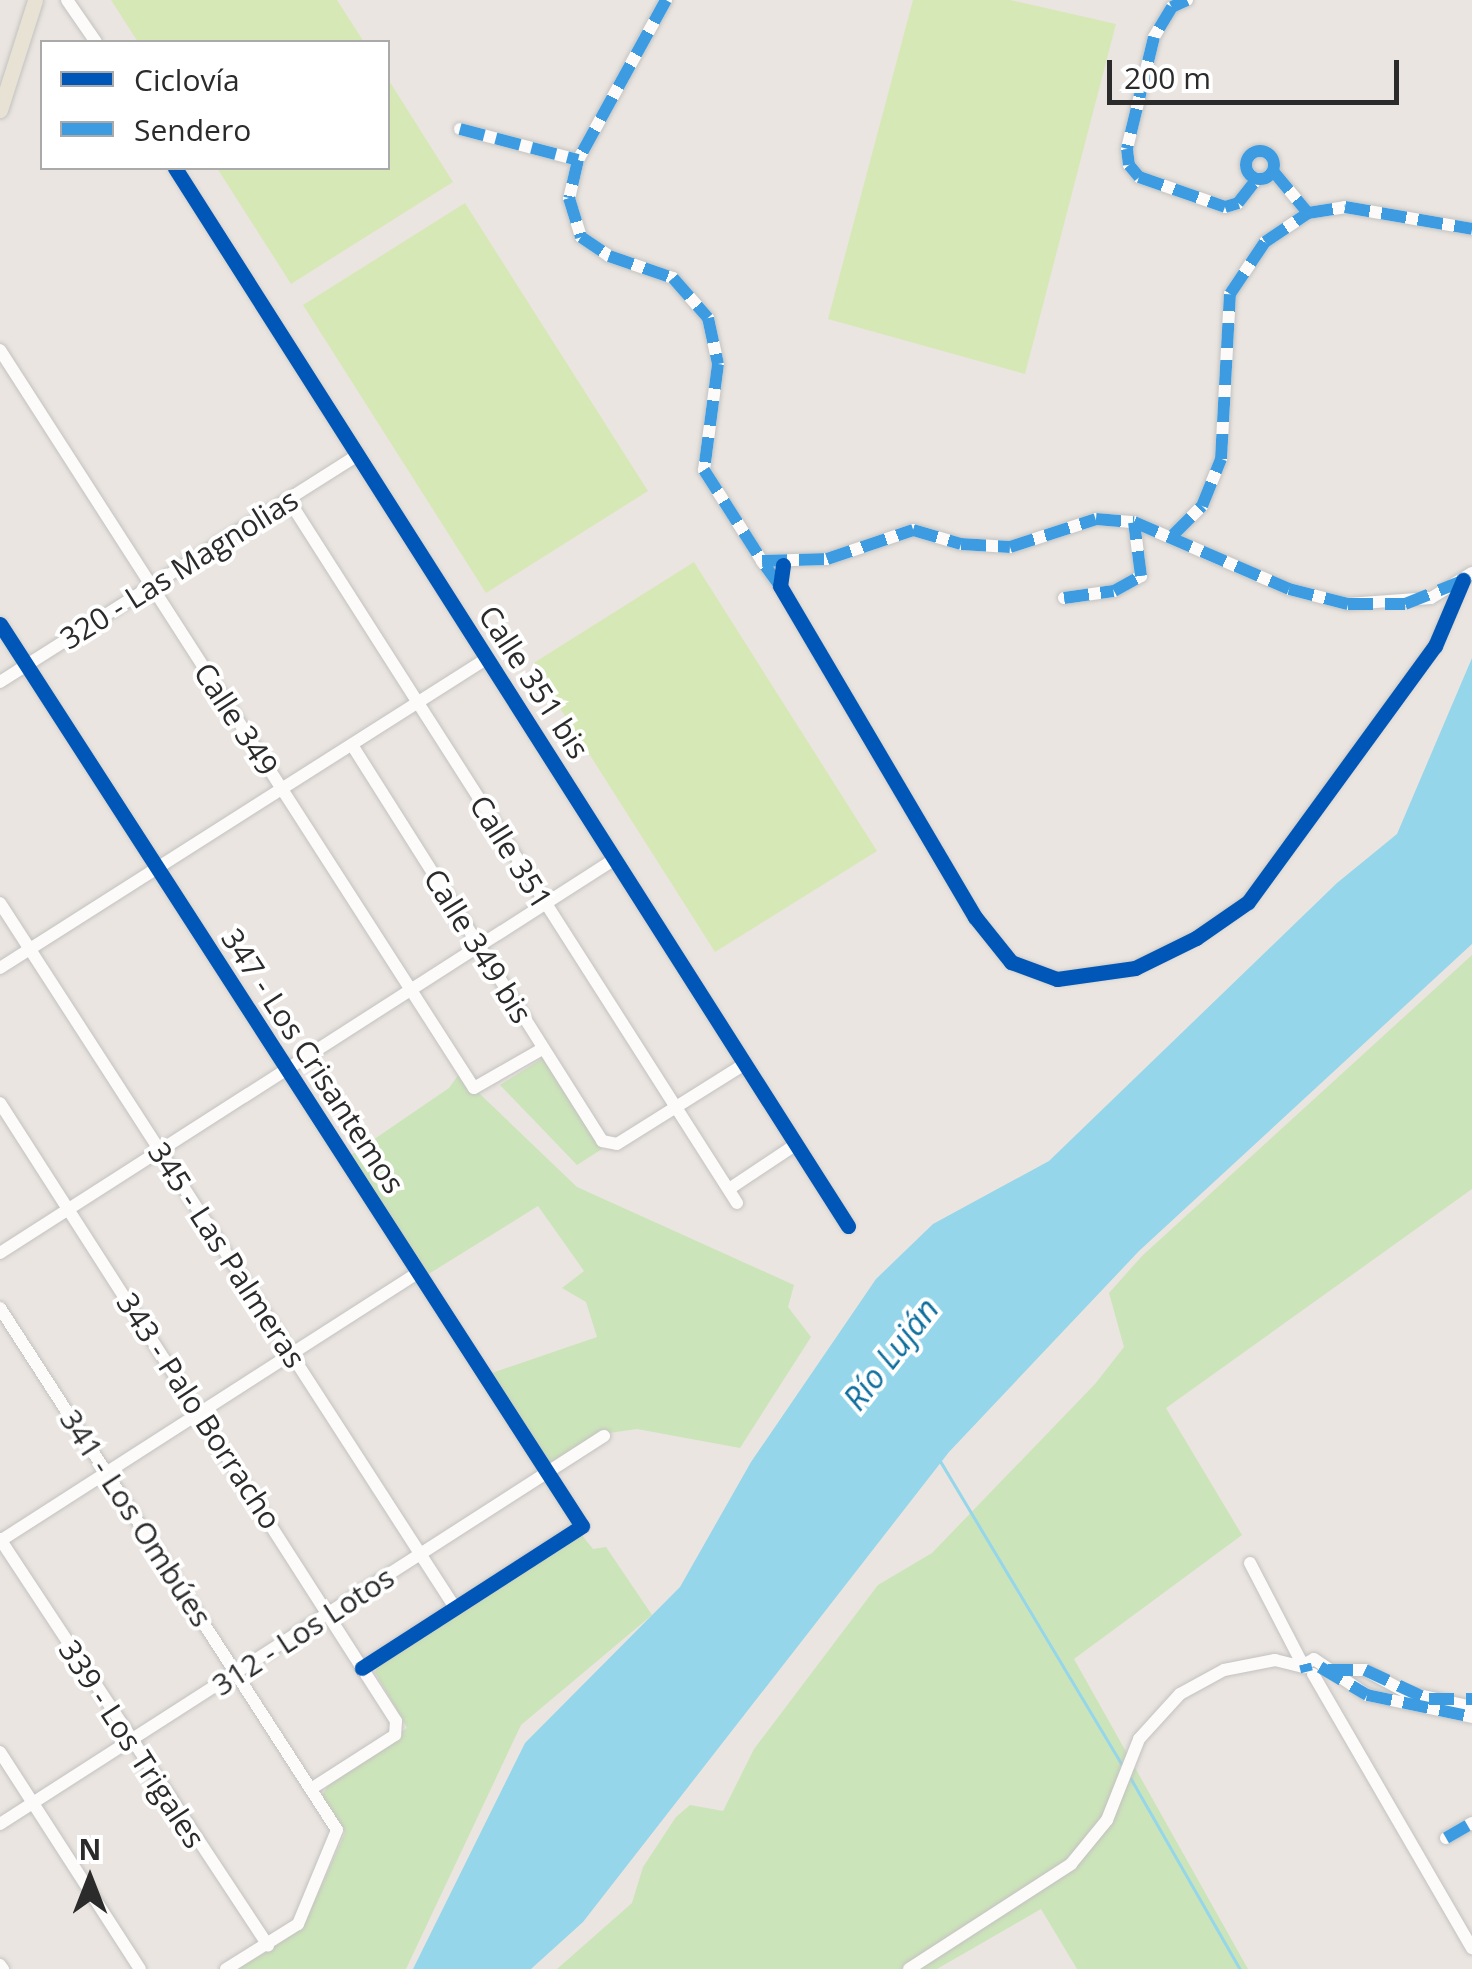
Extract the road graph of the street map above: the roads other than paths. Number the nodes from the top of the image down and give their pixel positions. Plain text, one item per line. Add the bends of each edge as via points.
1 (35, 0) edge
2 (666, 0) edge
3 (1187, 0) edge
4 (69, 4) edge
5 (95, 40) edge
6 (0, 110) edge
7 (460, 129) dead end
8 (578, 160) junction
9 (177, 170) edge
10 (1273, 171) junction
11 (1258, 179) junction
12 (1308, 214) junction
13 (1472, 229) edge
14 (0, 350) edge
15 (358, 455) junction
16 (288, 499) junction
17 (1134, 522) junction
18 (1173, 535) junction
19 (762, 561) junction
20 (784, 565) junction
21 (1468, 576) edge
22 (780, 586) junction
23 (150, 587) junction
24 (1064, 598) dead end
25 (0, 624) edge
26 (486, 659) junction
27 (26, 665) junction
28 (0, 682) edge
29 (418, 702) junction
30 (352, 744) junction
31 (281, 790) junction
32 (614, 859) junction
33 (157, 869) junction
34 (0, 903) edge
35 (544, 905) junction
36 (478, 947) junction
37 (30, 950) junction
38 (0, 968) edge
39 (410, 990) junction
40 (542, 1048) junction
41 (744, 1065) junction
42 (286, 1070) junction
43 (0, 1102) edge
44 (675, 1107) junction
45 (795, 1145) junction
46 (160, 1150) junction
47 (728, 1189) junction
48 (738, 1203) dead end
49 (70, 1208) junction
50 (848, 1226) dead end
51 (0, 1253) edge
52 (418, 1274) junction
53 (0, 1308) edge
54 (290, 1353) junction
55 (200, 1412) junction
56 (604, 1436) dead end
57 (547, 1472) junction
58 (105, 1473) junction
59 (0, 1540) edge
60 (422, 1555) junction
61 (1250, 1562) dead end
62 (454, 1606) junction
63 (330, 1614) junction
64 (362, 1668) junction
65 (1314, 1669) junction
66 (238, 1673) junction
67 (1426, 1703) junction
68 (1472, 1703) edge
69 (1472, 1717) edge
70 (131, 1741) junction
71 (0, 1752) edge
72 (311, 1789) junction
73 (33, 1803) junction
74 (1472, 1823) edge
75 (0, 1824) edge
76 (1446, 1838) dead end
77 (268, 1946) junction
78 (1472, 1948) edge
79 (140, 1969) edge
80 (226, 1969) edge
81 (909, 1969) edge

1 - 6 main road
2 - 8 street
3 - 11 street via 1172,7 1154,37 1127,149 1130,165 1140,177 1224,206 1238,203
4 - 5 street
7 - 8 street
8 - 19 street via 568,198 581,237 609,256 672,278 708,318 718,364 704,470
9 - 15 street, Calle 351 bis
10 - 11 street
10 - 11 street via 1268,154 1252,154 1247,171
10 - 12 street
12 - 13 street via 1370,209
12 - 18 street via 1265,242 1230,294 1222,459 1202,506
14 - 23 street, Calle 349
15 - 16 street, 320 - Las Magnolias
15 - 26 street, Calle 351 bis
16 - 23 street, 320 - Las Magnolias
16 - 29 street, Calle 351
17 - 18 street
17 - 20 street via 1096,518 1010,547 961,544 913,530
17 - 24 street via 1141,569 1136,582
18 - 21 street via 1288,589 1348,604 1405,604
19 - 20 street
19 - 22 street
20 - 22 street
21 - 22 street via 1434,646 1248,902 1156,959 1084,979 1031,972 995,946
23 - 27 street, 320 - Las Magnolias
23 - 31 street, Calle 349
25 - 27 street, 347 - Los Crisantemos
26 - 29 street
26 - 32 street, Calle 351 bis
27 - 28 street, 320 - Las Magnolias
27 - 33 street, 347 - Los Crisantemos
29 - 30 street
29 - 35 street, Calle 351
30 - 31 street
30 - 36 street, Calle 349 bis
31 - 33 street
31 - 39 street, Calle 349
32 - 35 street
32 - 41 street, Calle 351 bis
33 - 37 street
33 - 42 street, 347 - Los Crisantemos
34 - 37 street, 345 - Las Palmeras
35 - 36 street
35 - 44 street, Calle 351
36 - 39 street
36 - 40 street, Calle 349 bis
37 - 38 street
37 - 46 street, 345 - Las Palmeras
39 - 40 street, Calle 349 via 474,1088
39 - 42 street
40 - 44 street, Calle 349 bis via 608,1146
41 - 44 street
41 - 45 street, Calle 351 bis
42 - 46 street
42 - 52 street, 347 - Los Crisantemos
43 - 49 street, 343 - Palo Borracho
44 - 47 street, Calle 351
45 - 47 street
45 - 50 street, Calle 351 bis
46 - 49 street
46 - 54 street, 345 - Las Palmeras
47 - 48 street, Calle 351
49 - 51 street
49 - 55 street, 343 - Palo Borracho
52 - 54 street
52 - 57 street, 347 - Los Crisantemos
53 - 58 street, 341 - Los Ombúes
54 - 55 street
54 - 60 street, 345 - Las Palmeras
55 - 58 street
55 - 63 street, 343 - Palo Borracho
56 - 57 street, 312 - Los Lotos
57 - 60 street, 312 - Los Lotos
57 - 62 street, 347 - Los Crisantemos via 582,1526
58 - 59 street
58 - 66 street, 341 - Los Ombúes
59 - 70 street, 339 - Los Trigales
60 - 62 street, 345 - Las Palmeras
60 - 63 street, 312 - Los Lotos
61 - 65 street
62 - 64 street
63 - 64 street, 343 - Palo Borracho
63 - 66 street, 312 - Los Lotos
64 - 72 street, 343 - Palo Borracho via 396,1721 396,1734
65 - 67 street via 1367,1694
65 - 67 street via 1365,1670
65 - 78 street
65 - 81 street via 1275,1660 1224,1670 1180,1694 1124,1768 1108,1820 1071,1864
66 - 70 street, 312 - Los Lotos
66 - 72 street, 341 - Los Ombúes
67 - 68 street
67 - 69 street
70 - 73 street, 312 - Los Lotos
70 - 77 street, 339 - Los Trigales
71 - 73 street
72 - 77 street, 341 - Los Ombúes via 337,1830 298,1924
73 - 75 street, 312 - Los Lotos
73 - 79 street
74 - 76 street
77 - 80 street

